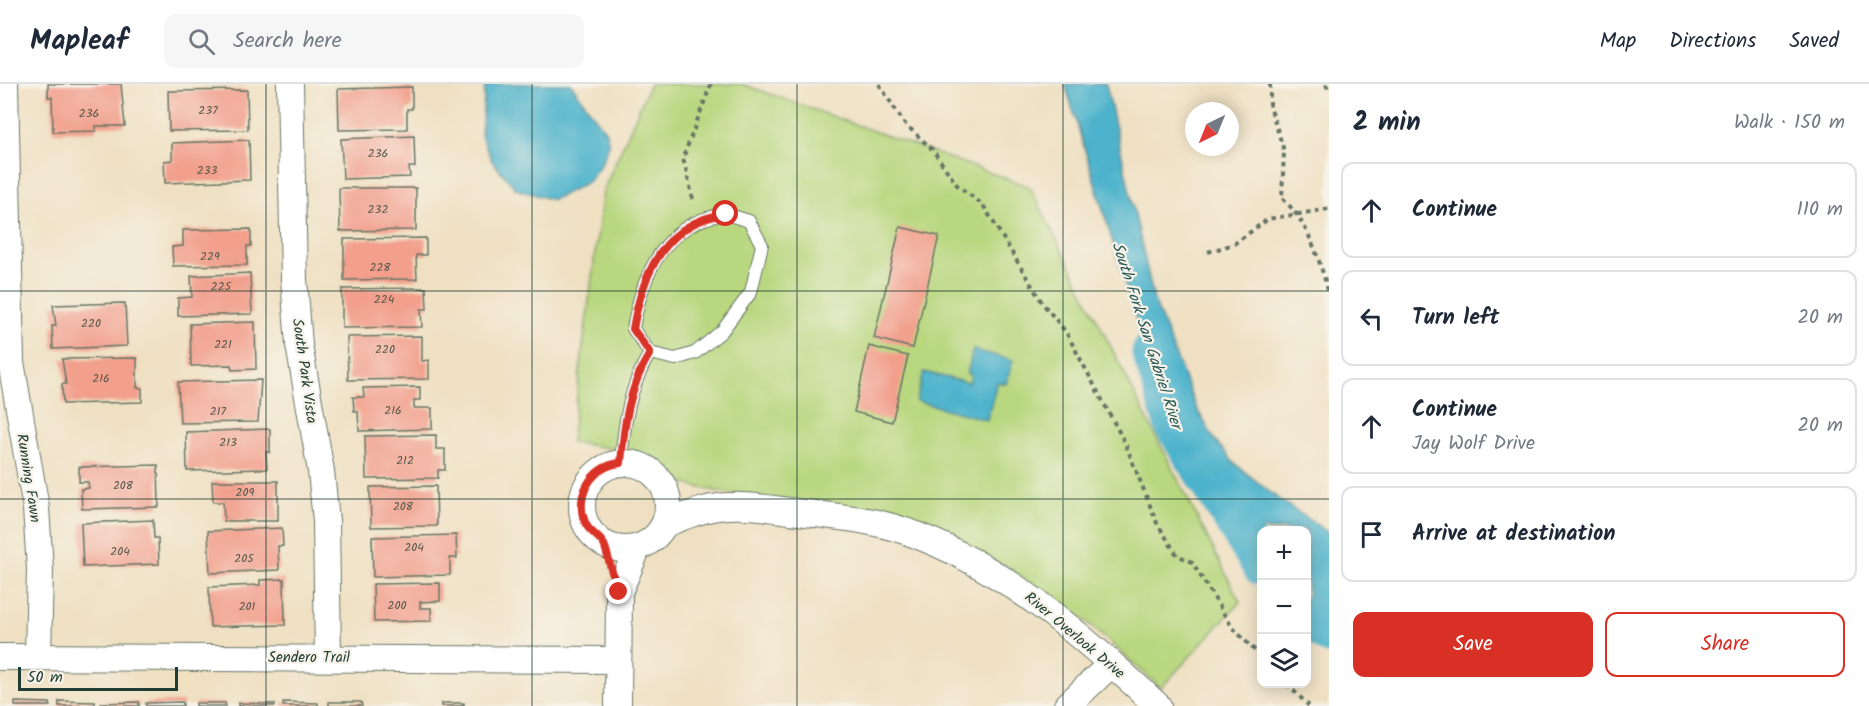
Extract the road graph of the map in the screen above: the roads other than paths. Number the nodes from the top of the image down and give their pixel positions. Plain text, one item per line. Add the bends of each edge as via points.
1 (5, 84) edge
2 (290, 84) edge
3 (650, 353) junction
4 (621, 463) junction
5 (664, 485) junction
6 (711, 508) junction
7 (665, 524) junction
8 (605, 544) junction
9 (638, 547) junction
10 (619, 592) junction
11 (0, 657) edge
12 (38, 657) junction
13 (328, 657) junction
14 (618, 660) junction
15 (1111, 664) junction
16 (618, 706) edge
17 (1067, 706) edge
18 (1158, 706) edge

1 - 12 street, Running Fawn via 11,362 36,507 40,569
2 - 13 street, South Park Vista via 294,279 299,345 326,521
3 - 3 lane via 675,359 695,353 722,331 751,292 762,245 749,221 726,214 705,216 663,246 638,296 633,329
3 - 4 lane via 624,417
4 - 5 street via 645,466
4 - 8 street via 594,474 582,498 586,525
5 - 6 street
5 - 7 street via 668,511
6 - 7 street
6 - 15 street, River Overlook Drive via 738,506 853,519 904,531 952,551 1021,590
7 - 9 street via 654,538
8 - 9 street via 615,548
8 - 10 street via 611,576
9 - 10 street
10 - 14 street
11 - 12 street, Sendero Trail
12 - 13 street, Sendero Trail
13 - 14 street, Sendero Trail
14 - 16 street
15 - 17 street
15 - 18 street, River Overlook Drive

